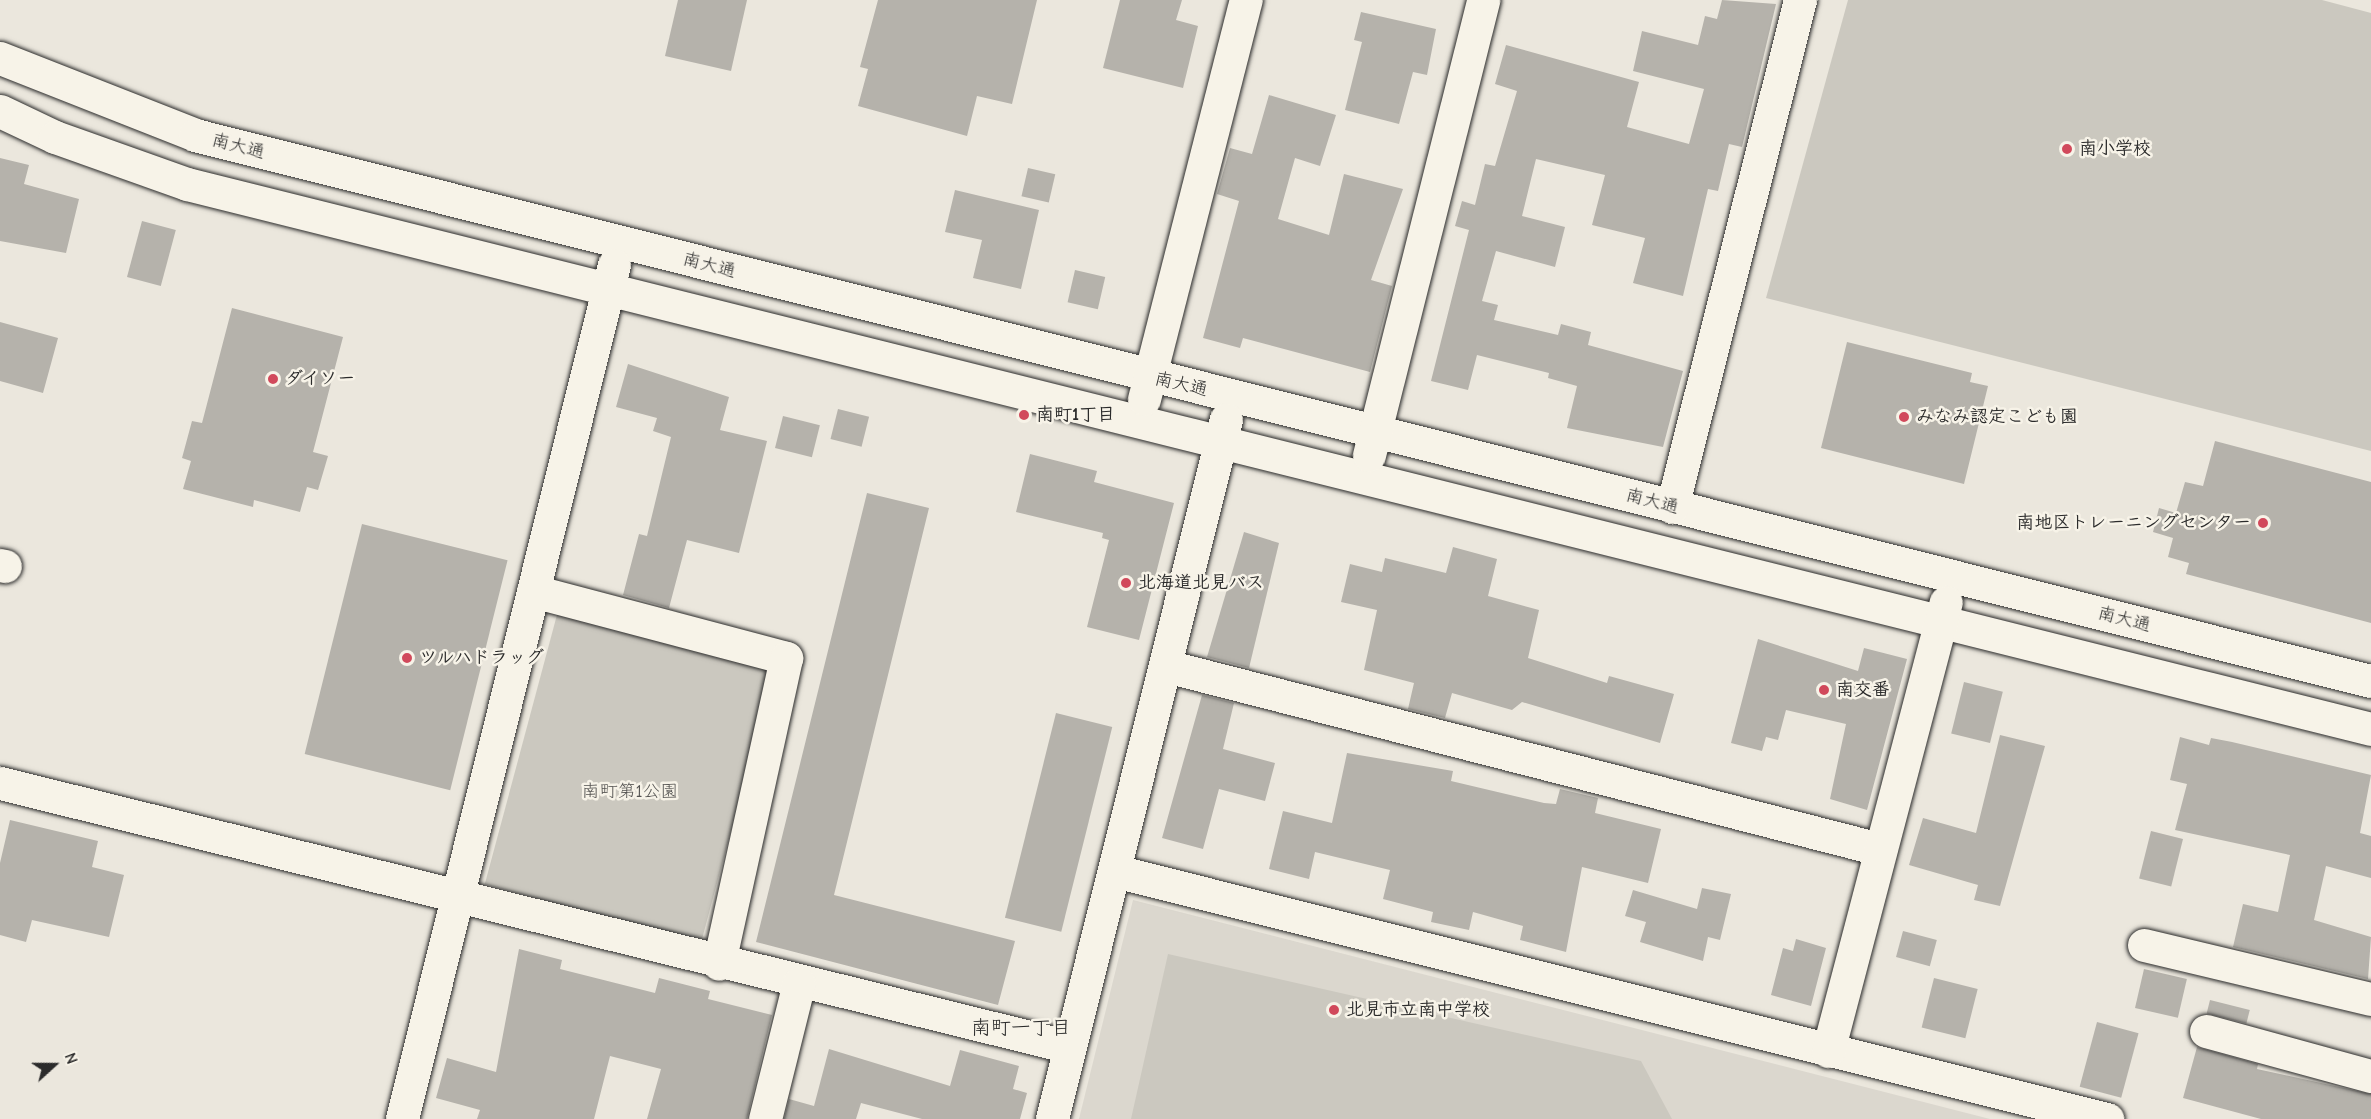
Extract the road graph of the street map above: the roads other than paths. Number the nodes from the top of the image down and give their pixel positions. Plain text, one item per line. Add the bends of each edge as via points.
1 (1246, 0) edge
2 (1483, 0) edge
3 (1800, 0) edge
4 (0, 58) edge
5 (0, 111) edge
6 (619, 243) junction
7 (609, 287) junction
8 (1149, 377) junction
9 (1232, 397) junction
10 (1138, 419) junction
11 (1374, 434) junction
12 (1221, 440) junction
13 (1364, 477) junction
14 (1672, 507) junction
15 (1952, 577) junction
16 (533, 591) junction
17 (1940, 622) junction
18 (1166, 666) junction
19 (2371, 681) edge
20 (2371, 729) edge
21 (0, 783) edge
22 (1879, 849) junction
23 (1114, 871) junction
24 (457, 898) junction
25 (2145, 945) dead end
26 (719, 964) junction
27 (799, 983) junction
28 (2371, 999) edge
29 (2206, 1031) dead end
30 (1070, 1047) junction
31 (1828, 1051) junction
32 (2371, 1076) edge
33 (2023, 1109) edge
34 (402, 1119) edge
35 (765, 1119) edge
36 (1052, 1119) edge
37 (2107, 1119) edge

1 - 8 street
2 - 11 street
3 - 14 street
4 - 6 street, 南大通 via 195,135
5 - 7 street via 55,137 187,184
6 - 7 street
6 - 8 street, 南大通
7 - 10 street
7 - 16 street
8 - 9 street, 南大通
8 - 10 street
9 - 11 street, 南大通
9 - 12 street
10 - 12 street
11 - 13 street
11 - 14 street, 南大通
12 - 13 street
12 - 18 street
13 - 17 street
14 - 15 street, 南大通
15 - 17 street
15 - 19 street, 南大通
16 - 24 street
16 - 26 street via 786,658
17 - 20 street
17 - 22 street
18 - 22 street
18 - 23 street
21 - 24 street
22 - 31 street
23 - 30 street
23 - 31 street
24 - 26 street
24 - 34 street
25 - 28 street
26 - 27 street
27 - 30 street
27 - 35 street
29 - 32 street
30 - 36 street
31 - 33 street
33 - 37 street

